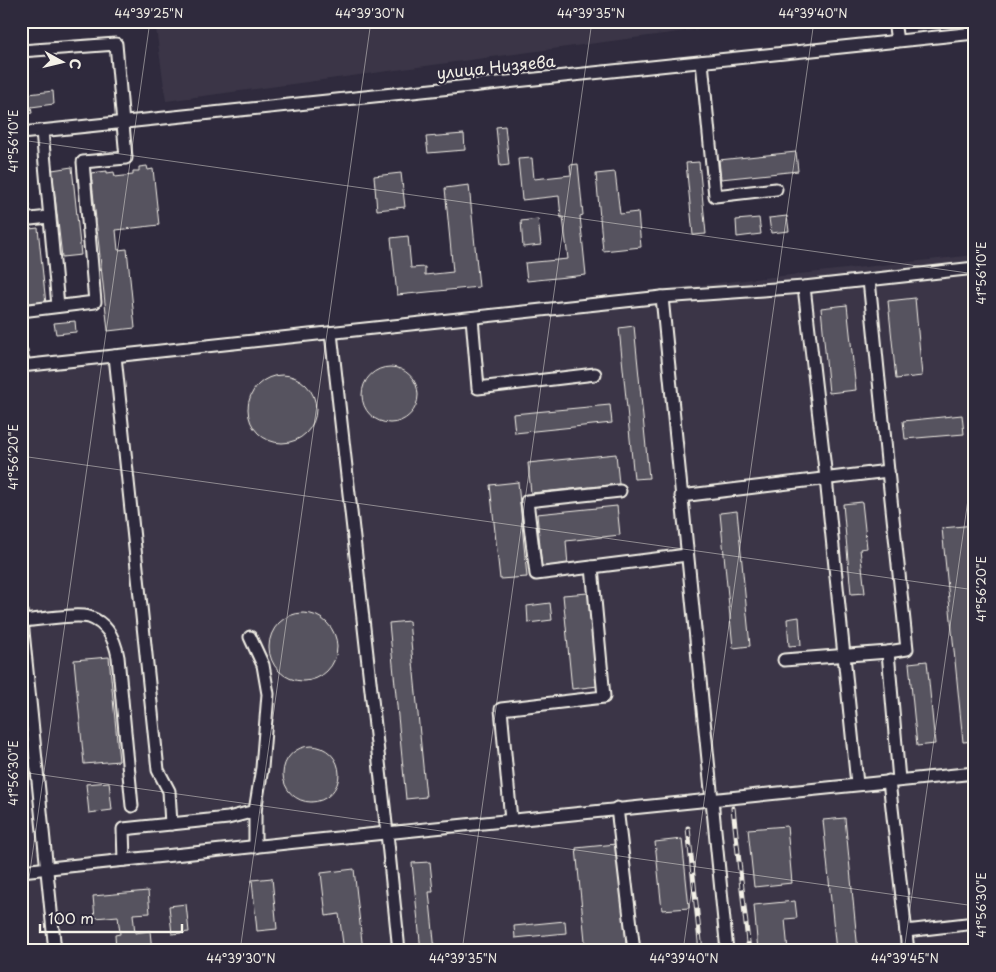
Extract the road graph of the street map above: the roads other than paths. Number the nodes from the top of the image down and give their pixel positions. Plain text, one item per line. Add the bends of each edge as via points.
1 (894, 21) edge
2 (975, 33) edge
3 (897, 41) junction
4 (21, 51) edge
5 (702, 62) junction
6 (123, 122) junction
7 (42, 131) junction
8 (21, 133) edge
9 (776, 190) dead end
10 (49, 217) junction
11 (21, 220) edge
12 (975, 268) edge
13 (869, 280) junction
14 (804, 287) junction
15 (662, 298) junction
16 (58, 306) junction
17 (21, 311) edge
18 (472, 318) junction
19 (331, 333) junction
20 (21, 352) edge
21 (115, 356) junction
22 (22, 365) edge
23 (595, 374) dead end
24 (888, 471) junction
25 (826, 478) junction
26 (620, 491) dead end
27 (681, 496) junction
28 (687, 554) junction
29 (592, 567) junction
30 (22, 616) edge
31 (250, 637) dead end
32 (888, 652) junction
33 (844, 655) junction
34 (784, 660) dead end
35 (975, 773) edge
36 (894, 780) junction
37 (857, 784) junction
38 (711, 798) junction
39 (132, 806) dead end
40 (617, 808) junction
41 (256, 812) junction
42 (510, 820) junction
43 (171, 824) junction
44 (387, 833) junction
45 (255, 847) junction
46 (124, 860) junction
47 (47, 868) junction
48 (21, 871) edge
49 (975, 923) edge
50 (906, 931) junction
51 (55, 951) edge
52 (399, 951) edge
53 (634, 951) edge
54 (727, 951) edge
55 (908, 951) edge

1 - 3 street
2 - 3 street, улица Низяева
3 - 5 street, улица Низяева
4 - 6 street via 116,44
5 - 6 street, улица Низяева
5 - 9 street via 715,196
6 - 7 street, улица Низяева
6 - 16 street via 126,158 83,162 96,302
7 - 8 street, улица Низяева
7 - 10 street
10 - 11 street
10 - 16 street
12 - 13 street
13 - 14 street
13 - 24 street
14 - 15 street
14 - 25 street
15 - 18 street
15 - 27 street
16 - 17 street
18 - 19 street
18 - 23 street via 478,388
19 - 21 street
19 - 44 street
20 - 22 street
21 - 22 street
21 - 43 street via 158,770 169,791
24 - 25 street
24 - 32 street via 908,649
25 - 27 street
25 - 33 street
26 - 29 street via 527,501 536,574
27 - 28 street
28 - 29 street
28 - 38 street
29 - 42 street via 604,697 502,710
30 - 39 street via 89,617 112,637 118,657
30 - 47 street
31 - 41 street via 262,665 268,694
32 - 33 street
32 - 36 street
33 - 34 street
33 - 37 street
35 - 36 street
36 - 37 street
36 - 50 street
37 - 38 street
38 - 40 street
38 - 54 street
40 - 42 street
40 - 53 street
41 - 43 street
41 - 45 street
42 - 44 street
43 - 46 street via 123,829
44 - 45 street
44 - 52 street
45 - 46 street
46 - 47 street
47 - 48 street
47 - 51 street
49 - 50 street
50 - 55 street

